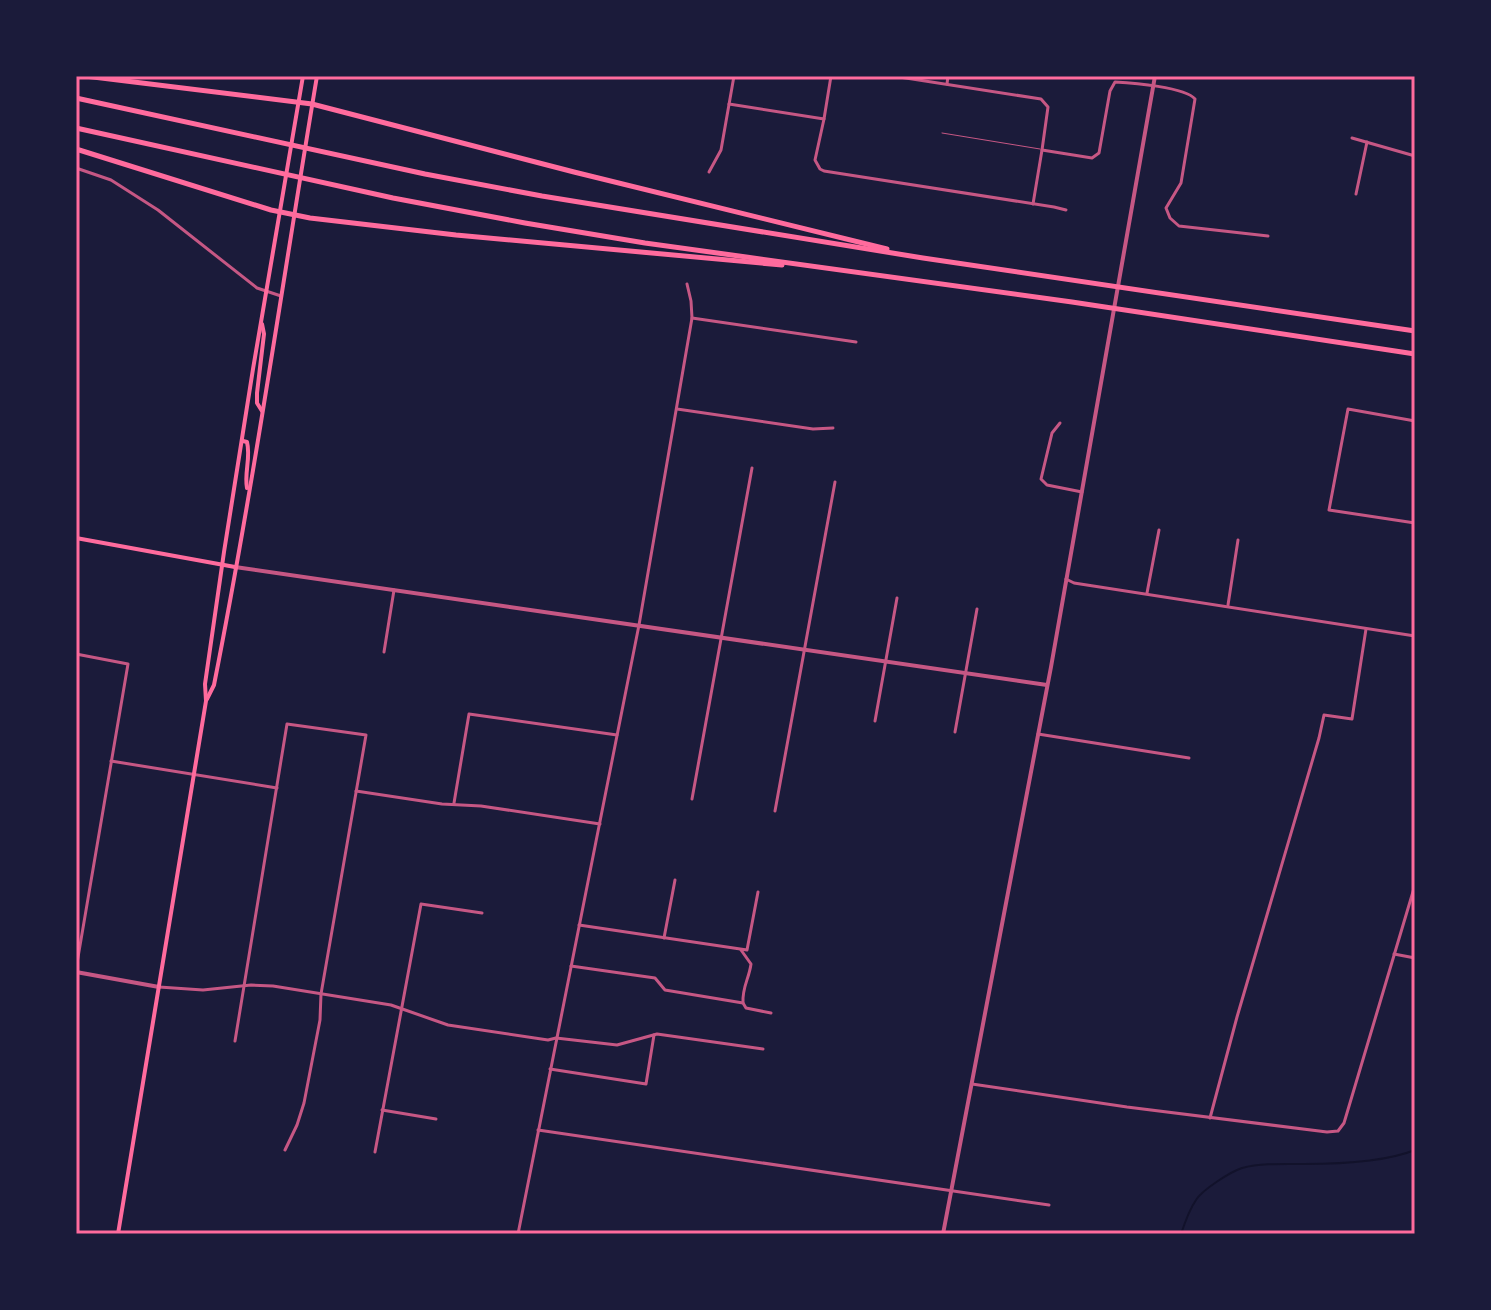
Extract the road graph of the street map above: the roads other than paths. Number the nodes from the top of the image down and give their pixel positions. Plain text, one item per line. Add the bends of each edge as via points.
1 (85, 76) edge
2 (303, 76) edge
3 (317, 76) edge
4 (734, 76) edge
5 (831, 76) edge
6 (893, 76) edge
7 (948, 76) edge
8 (1155, 76) edge
9 (947, 84) junction
10 (1153, 86) junction
11 (76, 98) edge
12 (299, 102) junction
13 (312, 104) junction
14 (729, 104) junction
15 (824, 119) junction
16 (76, 128) edge
17 (942, 133) dead end
18 (1352, 138) dead end
19 (1367, 142) junction
20 (76, 149) edge
21 (1042, 150) junction
22 (1415, 156) edge
23 (76, 168) edge
24 (709, 172) dead end
25 (1356, 194) dead end
26 (1033, 204) junction
27 (1066, 210) dead end
28 (280, 212) junction
29 (294, 215) junction
30 (1268, 236) dead end
31 (923, 258) junction
32 (807, 265) junction
33 (687, 284) dead end
34 (266, 292) junction
35 (282, 296) junction
36 (692, 318) junction
37 (261, 322) junction
38 (1415, 331) edge
39 (856, 342) dead end
40 (1415, 354) edge
41 (677, 409) junction
42 (262, 411) junction
43 (1415, 421) edge
44 (1060, 423) dead end
45 (833, 428) dead end
46 (243, 441) junction
47 (752, 468) dead end
48 (835, 482) dead end
49 (1082, 492) junction
50 (248, 495) junction
51 (1415, 523) edge
52 (1159, 530) dead end
53 (76, 538) edge
54 (1238, 540) dead end
55 (222, 565) junction
56 (235, 567) junction
57 (1066, 579) junction
58 (394, 590) junction
59 (1147, 593) junction
60 (897, 598) dead end
61 (1228, 605) junction
62 (977, 609) dead end
63 (639, 625) junction
64 (1366, 629) junction
65 (1415, 636) edge
66 (723, 638) junction
67 (805, 650) junction
68 (384, 652) dead end
69 (76, 654) edge
70 (887, 661) junction
71 (966, 673) junction
72 (1047, 685) junction
73 (206, 701) junction
74 (875, 721) dead end
75 (955, 732) dead end
76 (1038, 734) junction
77 (617, 735) junction
78 (1189, 758) dead end
79 (111, 761) junction
80 (194, 774) junction
81 (277, 788) junction
82 (356, 791) junction
83 (692, 799) dead end
84 (453, 805) junction
85 (775, 811) dead end
86 (600, 824) junction
87 (675, 880) dead end
88 (1415, 885) edge
89 (758, 892) dead end
90 (482, 913) dead end
91 (579, 925) junction
92 (664, 938) junction
93 (741, 950) junction
94 (1394, 954) junction
95 (1415, 958) edge
96 (571, 966) junction
97 (76, 970) edge
98 (244, 985) junction
99 (159, 987) junction
100 (321, 994) junction
101 (743, 1003) junction
102 (401, 1008) junction
103 (771, 1013) dead end
104 (654, 1035) junction
105 (556, 1038) junction
106 (235, 1041) dead end
107 (763, 1049) dead end
108 (550, 1069) junction
109 (972, 1084) junction
110 (382, 1110) junction
111 (1210, 1118) junction
112 (436, 1119) dead end
113 (538, 1130) junction
114 (285, 1150) dead end
115 (375, 1152) dead end
116 (952, 1191) junction
117 (1049, 1205) dead end
118 (118, 1234) edge
119 (518, 1234) edge
120 (943, 1234) edge

1 - 12 highway
2 - 12 main road
3 - 13 main road
4 - 14 street
5 - 15 street
6 - 9 street
7 - 9 street
8 - 10 street
9 - 21 street via 1045,102
10 - 21 street via 1113,83 1095,157
10 - 30 street via 1190,92 1195,99 1181,183 1166,208 1170,218 1179,226
10 - 49 street
11 - 31 highway via 498,188
12 - 13 highway
12 - 28 main road
13 - 29 main road
13 - 31 highway
14 - 15 street
14 - 24 street via 721,150
15 - 26 street via 815,160 824,171
16 - 32 highway via 525,223
17 - 21 lane
18 - 19 street
19 - 22 street
19 - 25 street
20 - 28 highway
21 - 26 street
23 - 34 street via 123,187
26 - 27 street
28 - 29 highway
28 - 34 main road
29 - 32 highway via 456,235
29 - 35 main road
31 - 38 highway
32 - 40 highway
33 - 36 street
34 - 35 street
34 - 37 main road
35 - 42 main road
36 - 39 street
36 - 41 street
37 - 42 main road via 257,403
37 - 46 main road
41 - 45 street
41 - 63 street
42 - 50 main road
43 - 51 street via 1348,409 1329,510
44 - 49 street via 1052,433 1041,479
46 - 50 main road via 250,452
46 - 55 main road
47 - 66 street
48 - 67 street
49 - 57 street
50 - 56 main road
52 - 59 street
53 - 55 main road
54 - 61 street
55 - 56 main road
55 - 73 main road
56 - 58 street
56 - 73 main road via 214,685
57 - 59 street
57 - 72 street
58 - 63 street
58 - 68 street
59 - 61 street
60 - 70 street
61 - 64 street
62 - 71 street
63 - 66 street
63 - 77 street
64 - 65 street
64 - 111 street via 1352,719 1324,715
66 - 67 street
66 - 83 street
67 - 70 street
67 - 85 street
69 - 79 street via 128,664
70 - 71 street
70 - 74 street
71 - 72 street
71 - 75 street
72 - 76 street
73 - 80 main road
76 - 78 street
76 - 109 street
77 - 84 street via 469,714
77 - 86 street
79 - 80 street
79 - 97 street
80 - 81 street
80 - 99 main road
81 - 82 street via 287,724 366,735
81 - 98 street
82 - 84 street
82 - 100 street
84 - 86 street
86 - 91 street
87 - 92 street
88 - 94 street
89 - 93 street via 747,950
90 - 102 street via 421,904
91 - 92 street
91 - 96 street
92 - 93 street
93 - 101 street via 751,964
94 - 95 street
94 - 111 street via 1338,1131
96 - 101 street via 655,978 665,990
96 - 105 street
97 - 99 street
98 - 99 street via 203,990
98 - 100 street
98 - 106 street
99 - 118 main road
100 - 102 street
100 - 114 street via 304,1103
101 - 103 street
102 - 105 street via 448,1025
102 - 110 street
104 - 105 street via 617,1045
104 - 107 street
104 - 108 street via 646,1084
105 - 108 street
108 - 113 street
109 - 111 street
109 - 116 street
110 - 112 street
110 - 115 street
113 - 116 street
113 - 119 street
116 - 117 street
116 - 120 street

